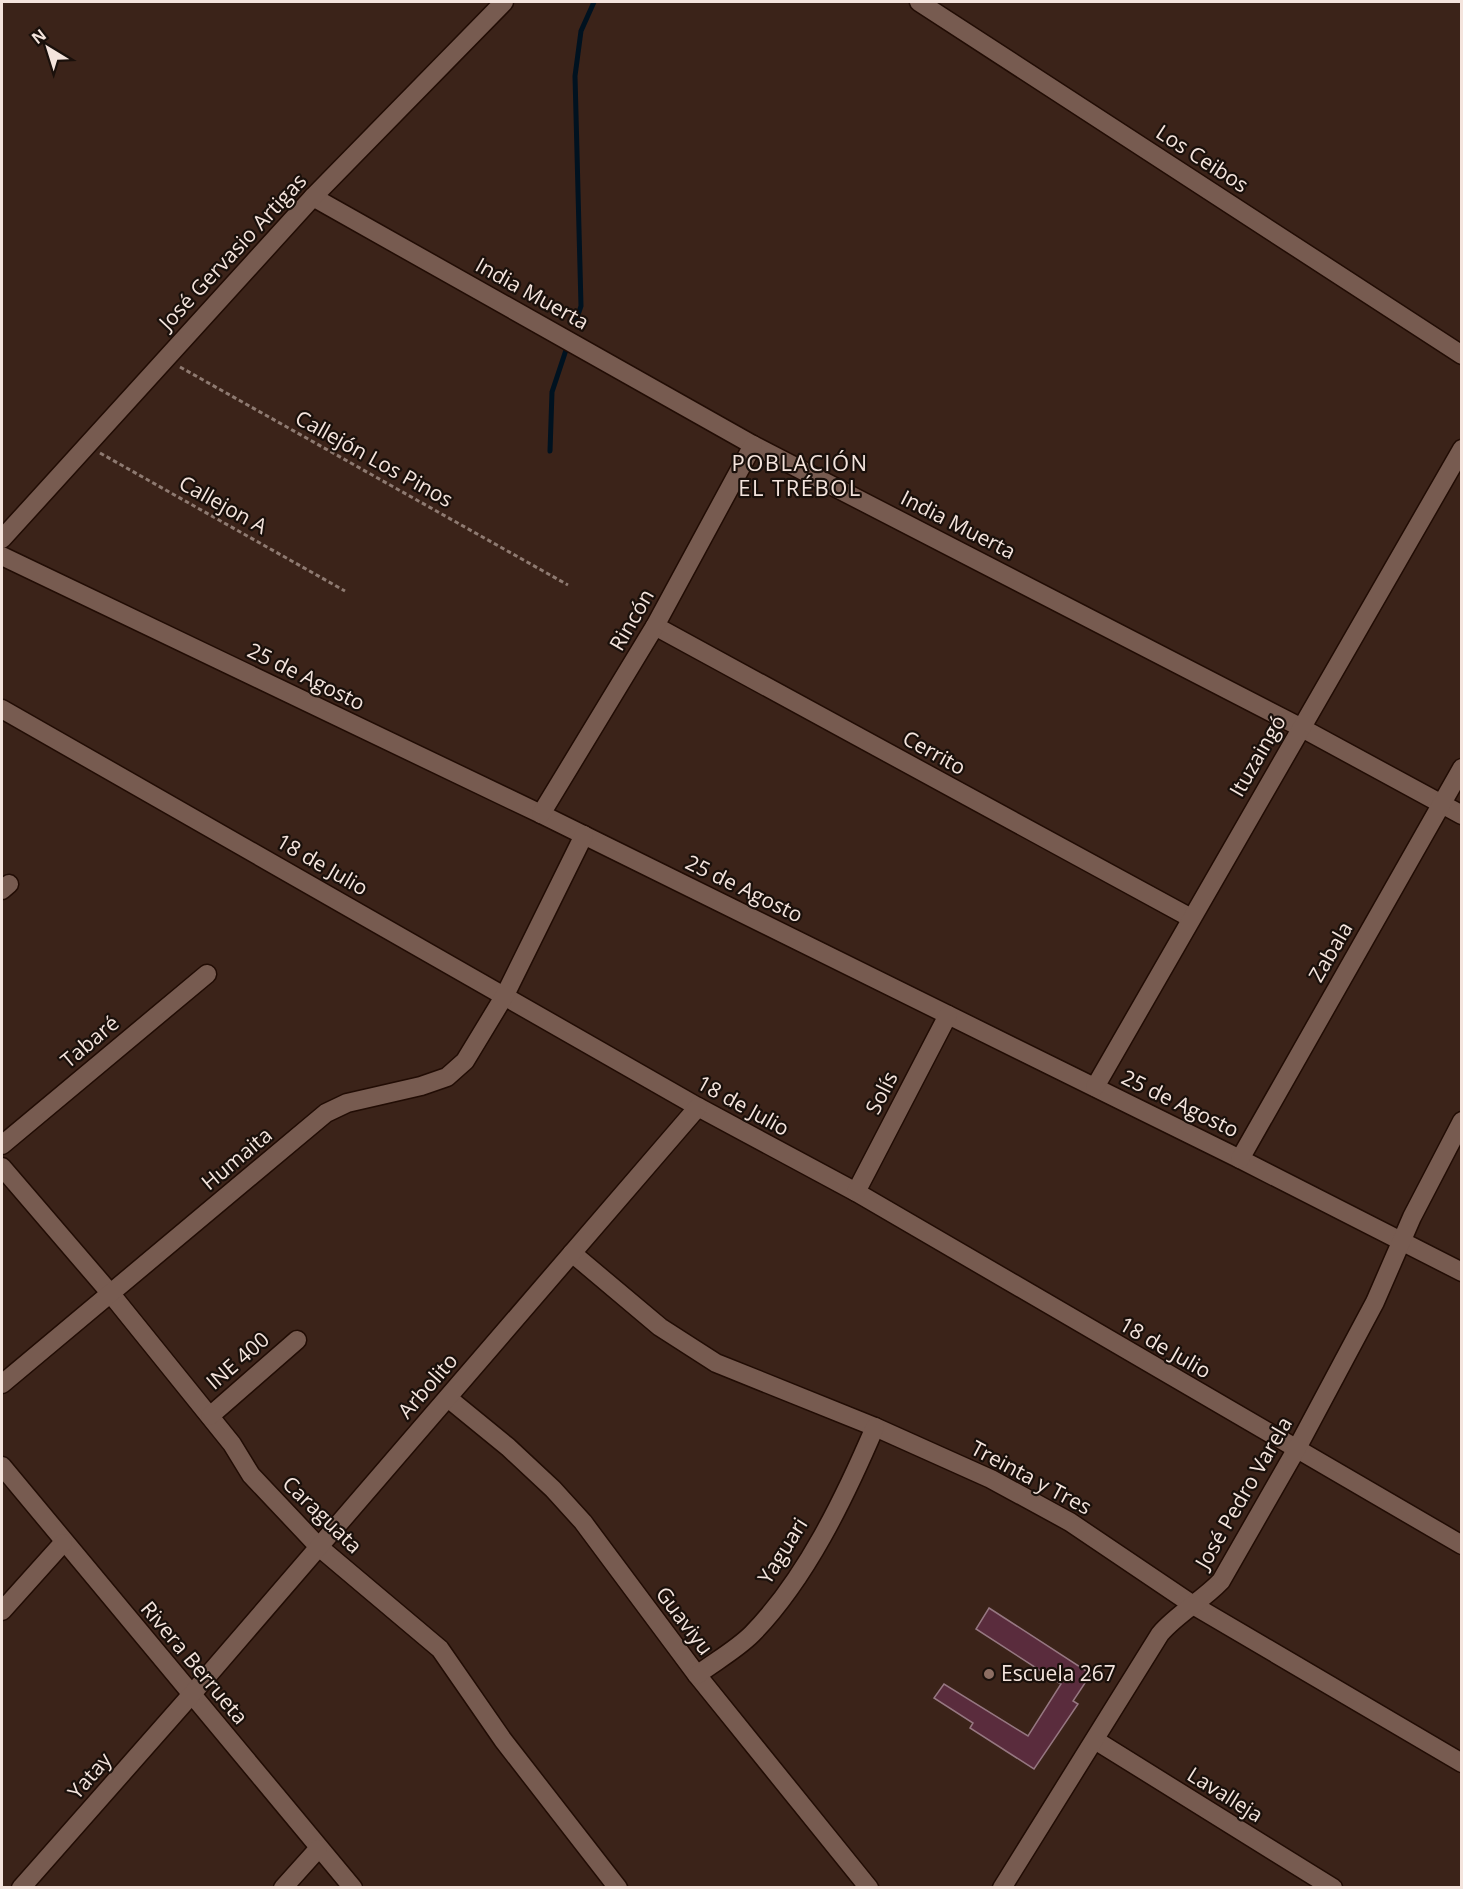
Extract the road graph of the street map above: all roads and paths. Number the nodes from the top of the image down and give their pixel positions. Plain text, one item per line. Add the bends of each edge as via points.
1 (504, 2) edge
2 (919, 2) edge
3 (313, 197) junction
4 (1461, 355) edge
5 (165, 358) junction
6 (753, 445) junction
7 (86, 446) junction
8 (1461, 449) edge
9 (2, 539) edge
10 (2, 556) edge
11 (568, 585) dead end
12 (345, 591) dead end
13 (655, 626) junction
14 (2, 709) edge
15 (1300, 728) junction
16 (1461, 768) edge
17 (1441, 803) junction
18 (542, 814) junction
19 (1461, 815) edge
20 (584, 836) junction
21 (1191, 918) junction
22 (207, 974) dead end
23 (505, 994) junction
24 (948, 1015) junction
25 (1095, 1087) junction
26 (698, 1107) junction
27 (1461, 1121) edge
28 (2, 1145) edge
29 (1240, 1159) junction
30 (2, 1167) edge
31 (856, 1192) junction
32 (1401, 1242) junction
33 (572, 1253) junction
34 (1461, 1272) edge
35 (111, 1294) junction
36 (297, 1340) dead end
37 (2, 1384) edge
38 (448, 1398) junction
39 (210, 1416) junction
40 (875, 1427) junction
41 (1296, 1450) junction
42 (2, 1467) edge
43 (63, 1543) junction
44 (1461, 1545) edge
45 (319, 1547) junction
46 (1193, 1605) junction
47 (2, 1611) edge
48 (697, 1675) junction
49 (192, 1694) junction
50 (1095, 1740) junction
51 (1461, 1763) edge
52 (318, 1848) junction
53 (21, 1887) edge
54 (282, 1887) edge
55 (353, 1887) edge
56 (618, 1887) edge
57 (869, 1887) edge
58 (1002, 1887) edge
59 (1332, 1887) edge

1 - 3 street, José Gervasio Artigas
2 - 4 street, Los Ceibos
3 - 5 street, José Gervasio Artigas
3 - 6 street, India Muerta
5 - 7 street, José Gervasio Artigas
5 - 11 path, Callejón Los Pinos
6 - 13 street, Rincón
6 - 15 street, India Muerta
7 - 9 street, José Gervasio Artigas
7 - 12 path, Callejon A
8 - 15 street, Ituzaingó
10 - 18 street, 25 de Agosto
13 - 18 street, Rincón
13 - 21 street, Cerrito
14 - 23 street, 18 de Julio
15 - 17 street, India Muerta
15 - 21 street, Ituzaingó
16 - 17 street, Zabala
17 - 19 street, India Muerta
17 - 29 street, Zabala
18 - 20 street, 25 de Agosto
20 - 23 street
20 - 24 street, 25 de Agosto
21 - 25 street, Ituzaingó
22 - 28 street, Tabaré
23 - 26 street, 18 de Julio
23 - 35 street, Humaita via 465,1060 447,1077 347,1103 326,1113
24 - 25 street, 25 de Agosto
24 - 31 street, Solís
25 - 29 street, 25 de Agosto
26 - 31 street, 18 de Julio
26 - 33 street, Arbolito
27 - 32 street, José Pedro Varela
29 - 32 street, 25 de Agosto
30 - 35 street, Caraguata
31 - 41 street, 18 de Julio
32 - 34 street, 25 de Agosto
32 - 41 street, José Pedro Varela via 1376,1302
33 - 38 street, Arbolito
33 - 40 street, Treinta y Tres via 660,1327 716,1363
35 - 37 street, Humaita
35 - 39 street, Caraguata
36 - 39 street, INE 400
38 - 45 street, Arbolito
38 - 48 street, Guaviyu via 508,1447 584,1522
39 - 45 street, Caraguata via 251,1475
40 - 46 street, Treinta y Tres via 991,1479 1070,1522
40 - 48 street, Yaguari via 849,1486 796,1577 751,1635
41 - 44 street, 18 de Julio
41 - 46 street, José Pedro Varela via 1221,1581
42 - 43 street, Rivera Berrueta
43 - 47 street
43 - 49 street, Rivera Berrueta
45 - 49 street, Arbolito
45 - 56 street, Caraguata via 440,1649 503,1740
46 - 50 street, José Pedro Varela via 1173,1618 1160,1634
46 - 51 street, Treinta y Tres
48 - 57 street, Guaviyu
49 - 52 street, Rivera Berrueta
49 - 53 street, Yatay
50 - 58 street, José Pedro Varela
50 - 59 street, Lavalleja
52 - 54 street
52 - 55 street, Rivera Berrueta

